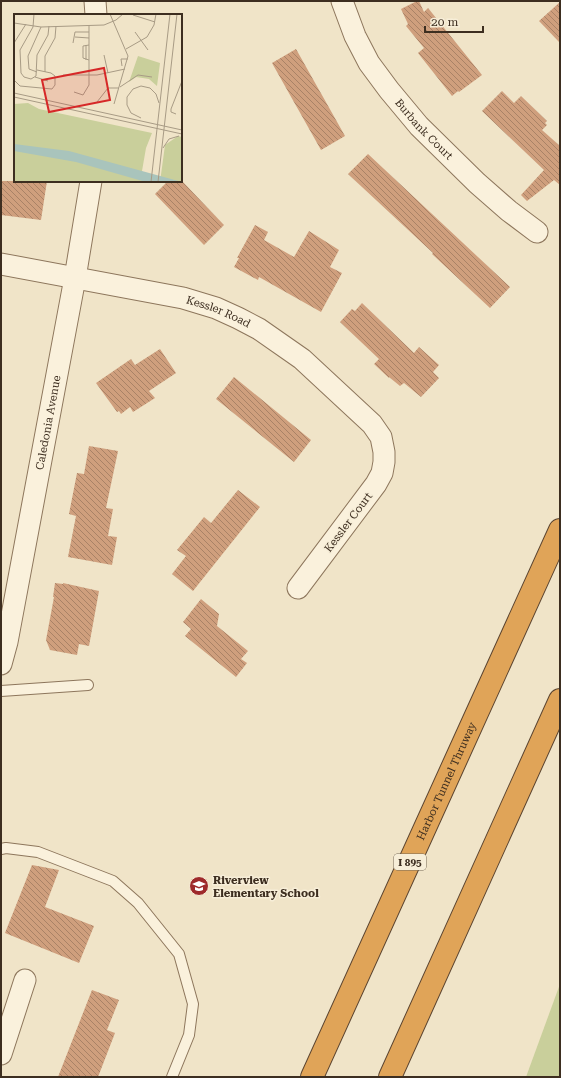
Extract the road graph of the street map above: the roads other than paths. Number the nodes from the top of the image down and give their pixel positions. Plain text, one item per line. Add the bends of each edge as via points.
1 (95, 1) edge
2 (342, 1) edge
3 (96, 14) edge
4 (91, 182) edge
5 (537, 232) dead end
6 (1, 264) edge
7 (75, 278) junction
8 (384, 452) joint
9 (560, 530) edge
10 (298, 588) dead end
11 (1, 664) edge
12 (88, 684) dead end
13 (1, 691) edge
14 (560, 700) edge
15 (1, 849) edge
16 (25, 980) dead end
17 (1, 1054) edge
18 (172, 1077) edge
19 (312, 1077) edge
20 (390, 1077) edge

1 - 3 street
2 - 5 street, Burbank Court via 355,36 369,63 418,126 508,211
4 - 7 street, Caledonia Avenue
6 - 7 street, Kessler Road
7 - 8 street, Kessler Road via 183,298 216,308 259,329 302,359 372,424 381,437
7 - 11 street, Caledonia Avenue
8 - 10 street, Kessler Court via 382,473 376,484
9 - 19 highway, Harbor Tunnel Thruway / I 895
12 - 13 lane
14 - 20 highway
15 - 18 lane via 38,852 113,882 138,903 179,954 193,1004 189,1035
16 - 17 street

